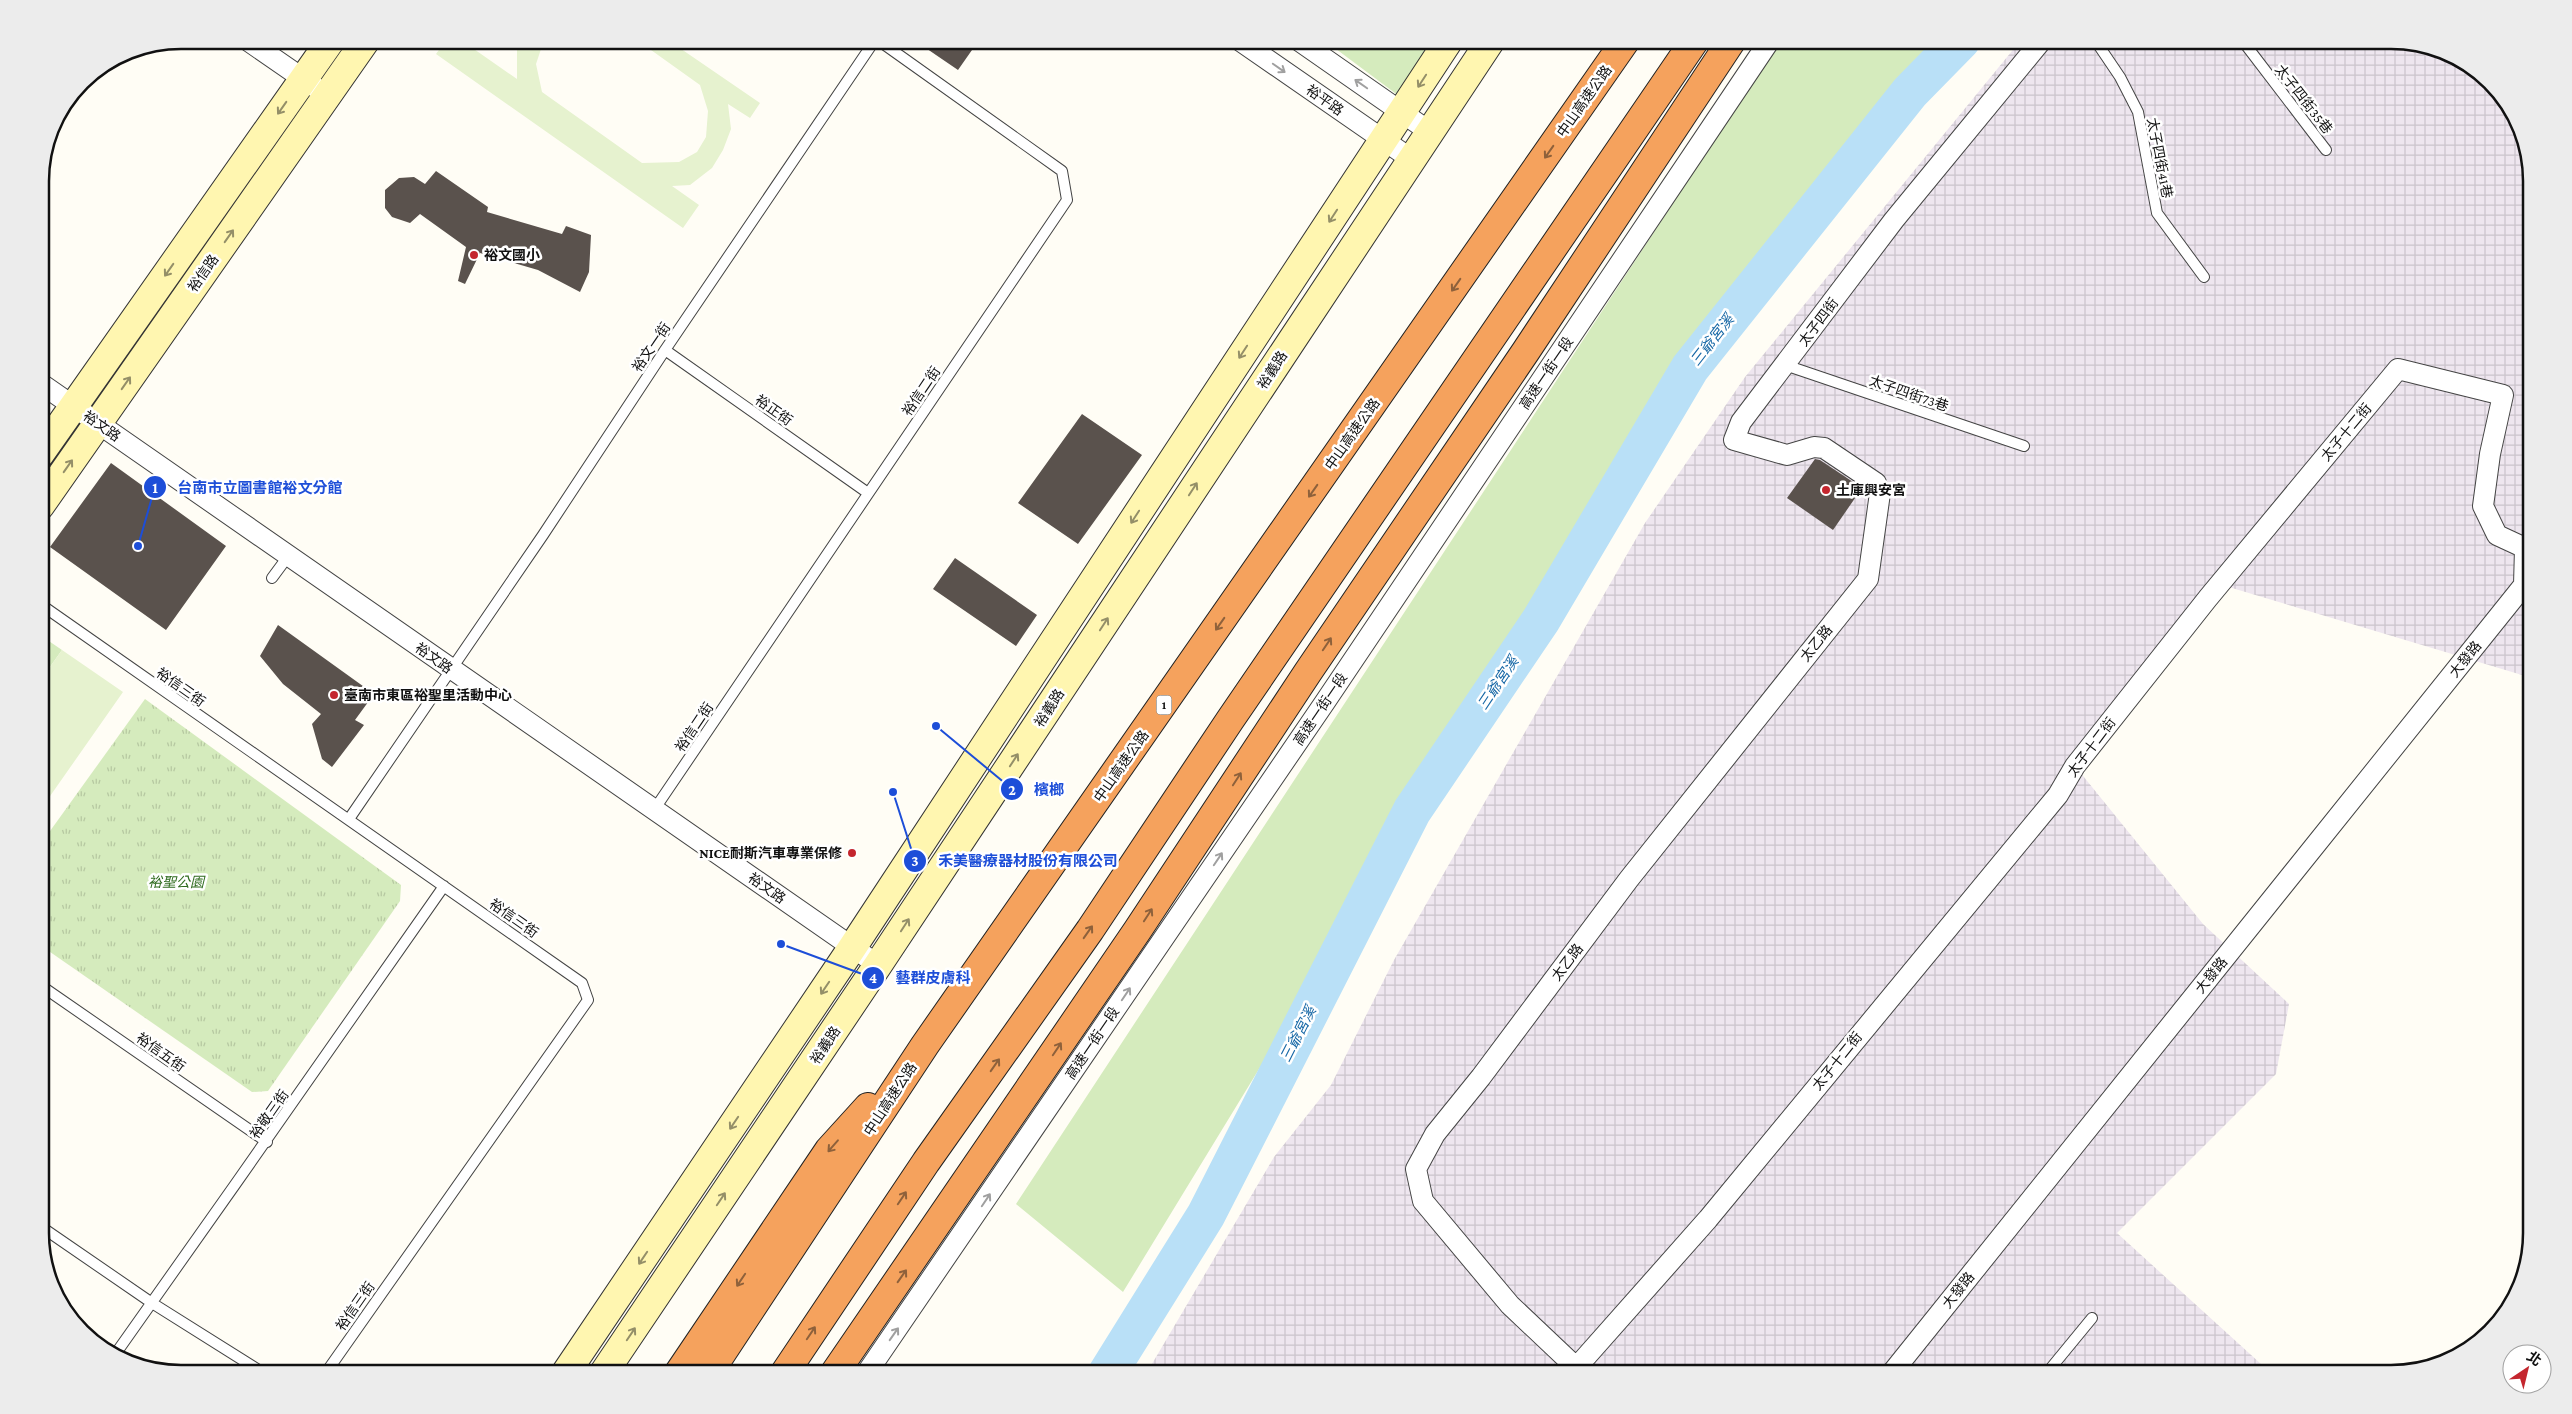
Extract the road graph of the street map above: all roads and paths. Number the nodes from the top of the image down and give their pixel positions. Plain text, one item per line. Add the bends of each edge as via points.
1 (260, 49) edge
2 (324, 49) edge
3 (360, 49) edge
4 (871, 49) edge
5 (890, 49) edge
6 (1252, 49) edge
7 (1311, 49) edge
8 (1443, 49) edge
9 (1485, 49) edge
10 (1620, 49) edge
11 (1689, 49) edge
12 (1726, 49) edge
13 (1764, 49) edge
14 (2035, 49) edge
15 (2101, 49) edge
16 (2249, 49) edge
17 (303, 78) junction
18 (327, 95) junction
19 (1401, 112) junction
20 (1430, 132) junction
21 (1383, 140) junction
22 (2326, 150) dead end
23 (1411, 159) junction
24 (2204, 277) dead end
25 (665, 350) junction
26 (1785, 365) junction
27 (49, 389) edge
28 (73, 406) junction
29 (98, 424) junction
30 (49, 441) edge
31 (2024, 446) dead end
32 (49, 493) edge
33 (868, 493) junction
34 (1873, 541) joint
35 (2523, 547) edge
36 (289, 555) junction
37 (272, 578) dead end
38 (2523, 586) edge
39 (49, 610) edge
40 (450, 670) junction
41 (654, 810) junction
42 (349, 819) junction
43 (444, 886) junction
44 (852, 948) junction
45 (878, 966) junction
46 (49, 991) edge
47 (925, 1045) junction
48 (267, 1142) junction
49 (49, 1232) edge
50 (152, 1303) junction
51 (2092, 1318) dead end
52 (119, 1350) edge
53 (251, 1365) edge
54 (330, 1365) edge
55 (571, 1365) edge
56 (609, 1365) edge
57 (684, 1365) edge
58 (714, 1365) edge
59 (790, 1365) edge
60 (840, 1365) edge
61 (872, 1365) edge
62 (1573, 1365) edge
63 (1584, 1365) edge
64 (1898, 1365) edge
65 (2053, 1365) edge

1 - 17 street
2 - 17 street
3 - 18 street, 裕信路
4 - 25 lane, 裕文一街
5 - 33 lane, 裕信二街 via 1062,171 1067,200
6 -> 21 street, 裕平路
19 -> 7 street
8 -> 19 street
9 - 20 street, 裕義路
10 -> 47 highway, 中山高速公路 / 1
59 -> 11 highway
60 -> 12 highway via 1126,948
61 -> 13 street, 高速一街一段 via 1330,694
14 - 26 street, 太子四街 via 1894,220
15 - 24 lane, 太子四街41巷 via 2138,112 2157,213
16 - 22 lane, 太子四街35巷
17 - 18 street
17 -> 28 street
29 -> 18 street, 裕信路
19 - 20 street
19 - 21 street
20 - 23 street, 裕義路
21 - 23 street, 裕平路
21 -> 44 street
45 -> 23 street, 裕義路
25 - 33 lane, 裕正街
25 - 40 lane, 裕文一街
26 - 31 lane, 太子四街73巷
26 - 34 street, 太子四街 via 1741,422 1734,440 1787,455 1814,447 1824,448 1844,459 1876,483 1880,493
27 - 28 street, 裕文路
28 - 29 street, 裕文路
28 - 30 street
32 -> 29 street, 裕信路
29 - 36 street, 裕文路
33 - 41 lane, 裕信二街
34 - 62 street, 太乙路 via 1868,579 1629,878 1435,1134 1416,1169 1423,1201 1510,1305
35 - 63 street, 太子十二街 via 2497,535 2483,506 2503,395 2398,369 2208,598 2075,766 2051,803
36 - 37 lane
36 - 40 street, 裕文路
38 - 64 street, 大發路
39 - 42 lane, 裕信三街
40 - 41 street, 裕文路
40 - 42 lane, 裕文一街
41 - 44 street, 裕文路
42 - 43 lane, 裕信三街
43 - 48 lane, 裕敬三街
43 - 54 lane, 裕信三街 via 582,983 588,1000
44 - 45 street, 裕文路
44 -> 55 street
56 -> 45 street, 裕義路
46 - 48 lane, 裕信五街
47 -> 57 highway via 829,1150
47 - 58 highway, 中山高速公路 / 1
48 - 50 lane, 裕敬三街
49 - 50 lane
50 - 52 lane, 裕敬三街
50 - 53 lane
51 - 65 lane

